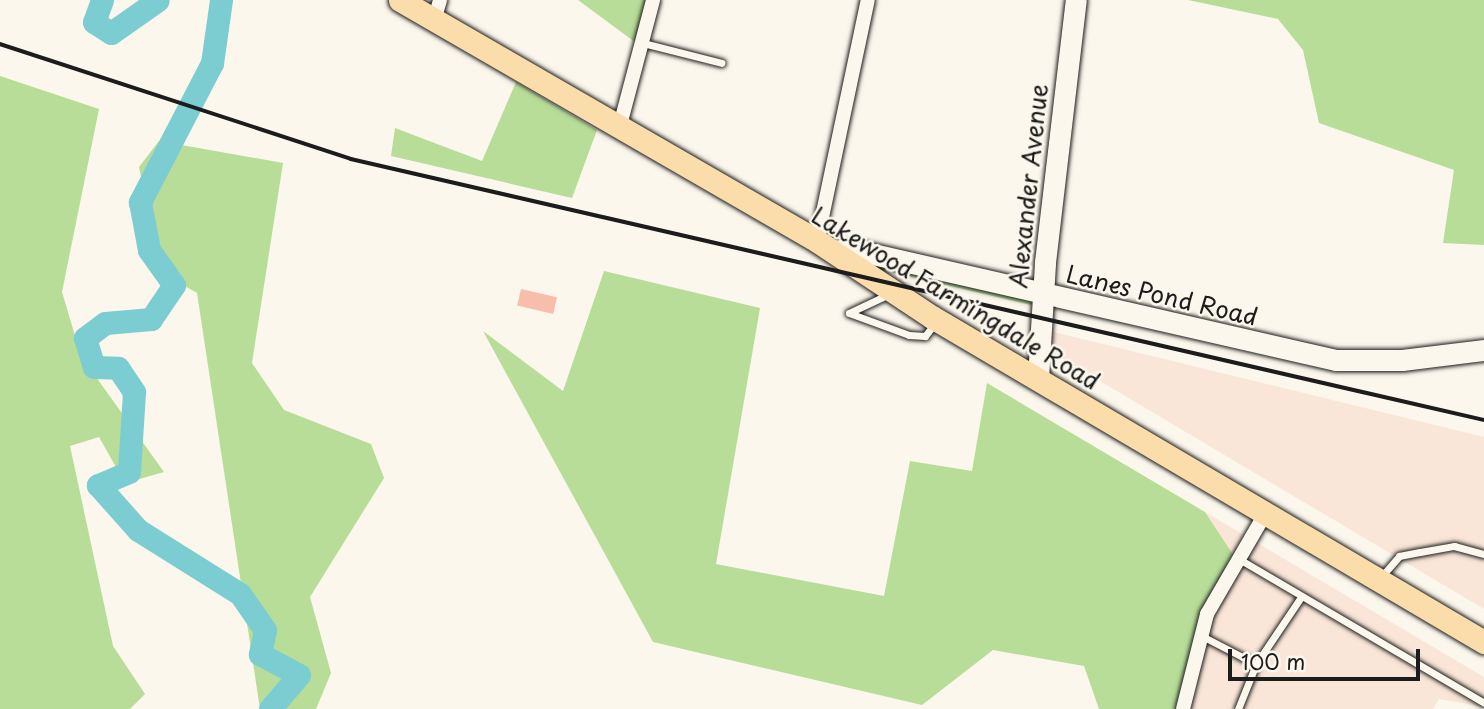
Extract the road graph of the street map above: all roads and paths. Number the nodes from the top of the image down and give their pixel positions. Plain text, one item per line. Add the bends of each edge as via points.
1 (400, 0) edge
2 (653, 0) edge
3 (868, 0) edge
4 (1076, 0) edge
5 (437, 10) edge
6 (643, 43) junction
7 (722, 62) dead end
8 (619, 129) junction
9 (824, 245) junction
10 (892, 292) junction
11 (1043, 293) junction
12 (937, 320) junction
13 (1484, 350) edge
14 (1038, 378) junction
15 (1265, 514) junction
16 (1484, 554) edge
17 (1238, 559) junction
18 (1378, 580) junction
19 (1301, 597) junction
20 (1199, 635) junction
21 (1484, 642) edge
22 (1256, 664) junction
23 (1484, 703) edge
24 (1183, 709) edge
25 (1238, 709) edge

1 - 5 main road, Lakewood Farmingdale Road
2 - 6 street
3 - 9 street via 824,193
4 - 11 street, Alexander Avenue
5 - 8 main road, Lakewood Farmingdale Road
6 - 7 lane
6 - 8 street
8 - 9 main road, Lakewood Farmingdale Road
9 - 10 main road, Lakewood Farmingdale Road
9 - 11 street, Lanes Pond Road
10 - 12 main road, Lakewood Farmingdale Road
10 - 12 lane via 849,313 909,335 925,336
11 - 13 street, Lanes Pond Road via 1336,360
11 - 14 street, Alexander Avenue
12 - 14 main road, Lakewood Farmingdale Road
14 - 15 main road, Lakewood Farmingdale Road
15 - 17 street
15 - 18 main road, Lakewood Farmingdale Road
16 - 18 lane via 1454,546 1399,556
17 - 19 lane
17 - 20 street
18 - 21 main road, Lakewood Farmingdale Road
19 - 22 lane
19 - 23 lane
20 - 22 lane
20 - 24 street
22 - 25 lane

